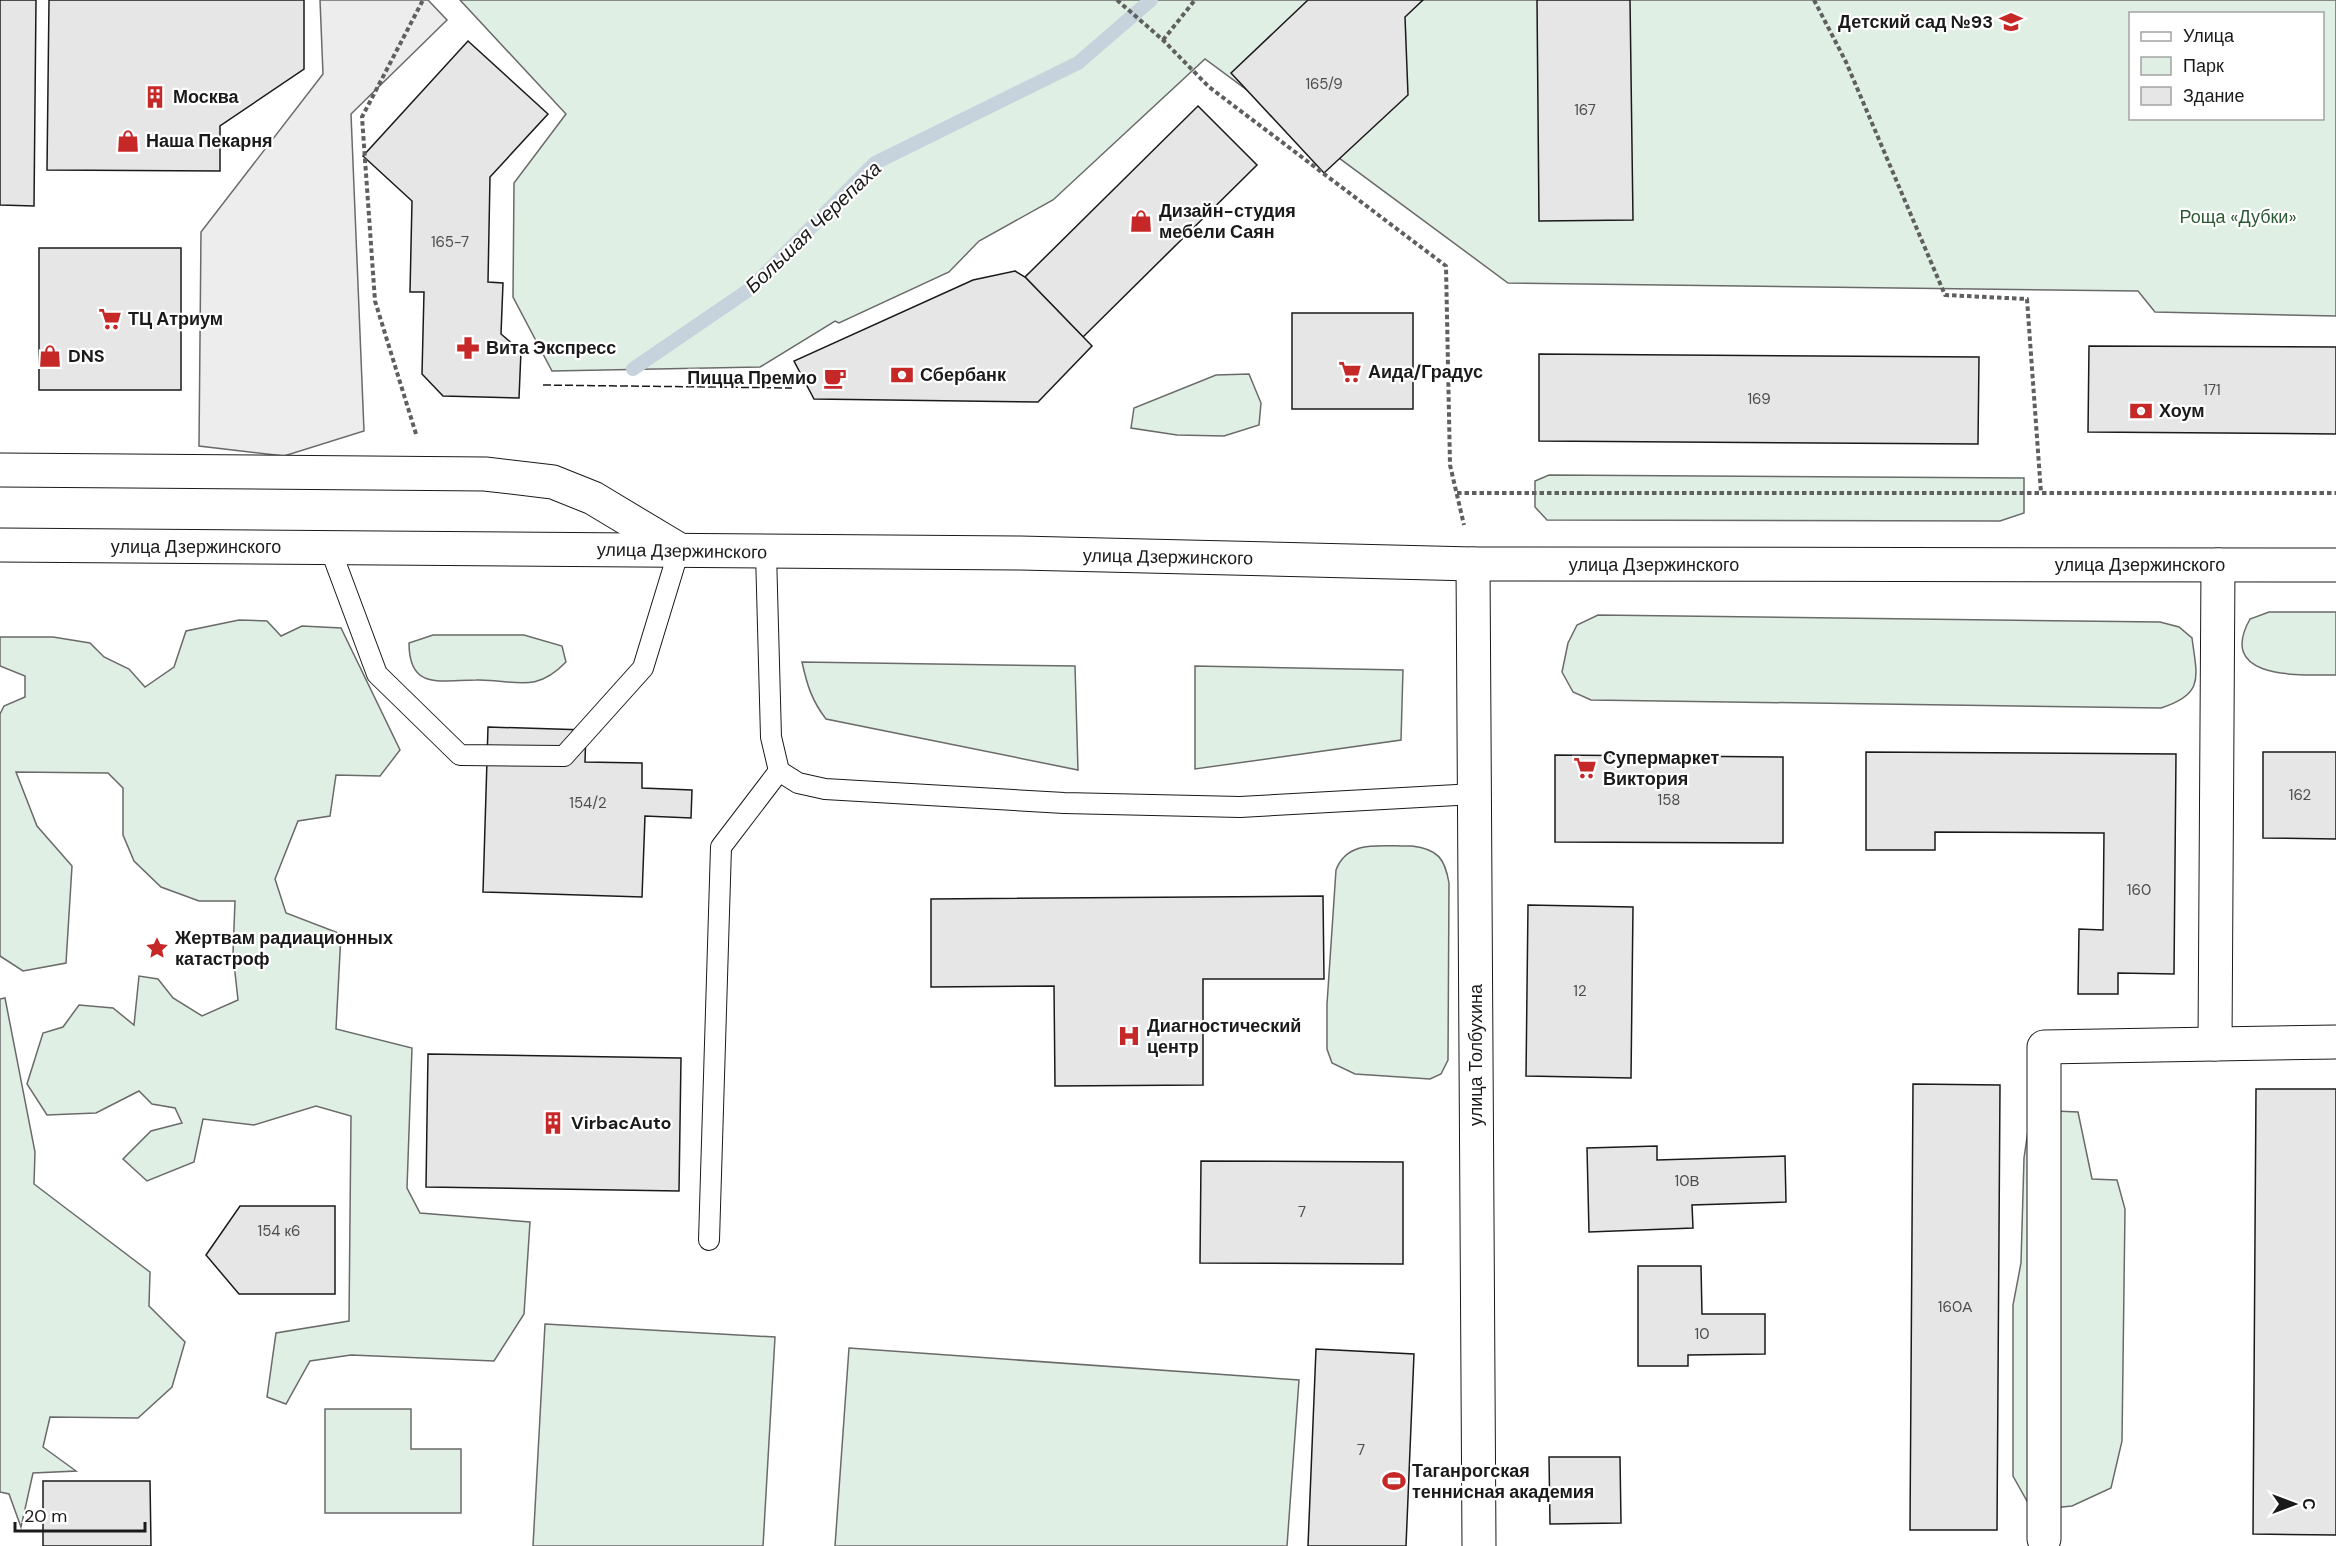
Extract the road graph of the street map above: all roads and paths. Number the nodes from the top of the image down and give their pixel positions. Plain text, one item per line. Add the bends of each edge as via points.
1 (423, 0) edge
2 (1195, 0) edge
3 (1814, 0) edge
4 (1118, 1) edge
5 (1163, 40) junction
6 (0, 470) edge
7 (428, 474) junction
8 (1457, 492) junction
9 (2041, 493) junction
10 (2336, 493) edge
11 (0, 545) edge
12 (330, 548) junction
13 (679, 550) junction
14 (766, 553) junction
15 (1473, 564) junction
16 (2218, 565) junction
17 (2336, 565) edge
18 (779, 771) junction
19 (1475, 794) junction
20 (2336, 1042) edge
21 (2215, 1044) junction
22 (709, 1240) dead end
23 (2044, 1539) dead end
24 (1479, 1546) edge

1 - 7 path via 362,117 375,301
2 - 5 path
3 - 9 path via 1846,62 1945,295 2027,299
4 - 5 path
5 - 8 path via 1209,87 1446,266 1450,465
6 - 7 street
7 - 13 street via 485,474 553,482 592,498
8 - 9 path
8 - 15 path
9 - 10 path
11 - 12 street, улица Дзержинского
12 - 13 street, улица Дзержинского
12 - 13 lane via 377,674 460,755 564,756 643,668
13 - 14 street, улица Дзержинского
14 - 15 street, улица Дзержинского via 1032,553
14 - 18 lane via 771,737
15 - 16 street, улица Дзержинского
15 - 19 street, улица Толбухина
16 - 17 street, улица Дзержинского
16 - 21 street
18 - 19 lane via 798,783 825,789 1064,804 1240,807
18 - 22 lane via 721,847
19 - 24 street, улица Толбухина
20 - 21 street
21 - 23 street via 2044,1047

